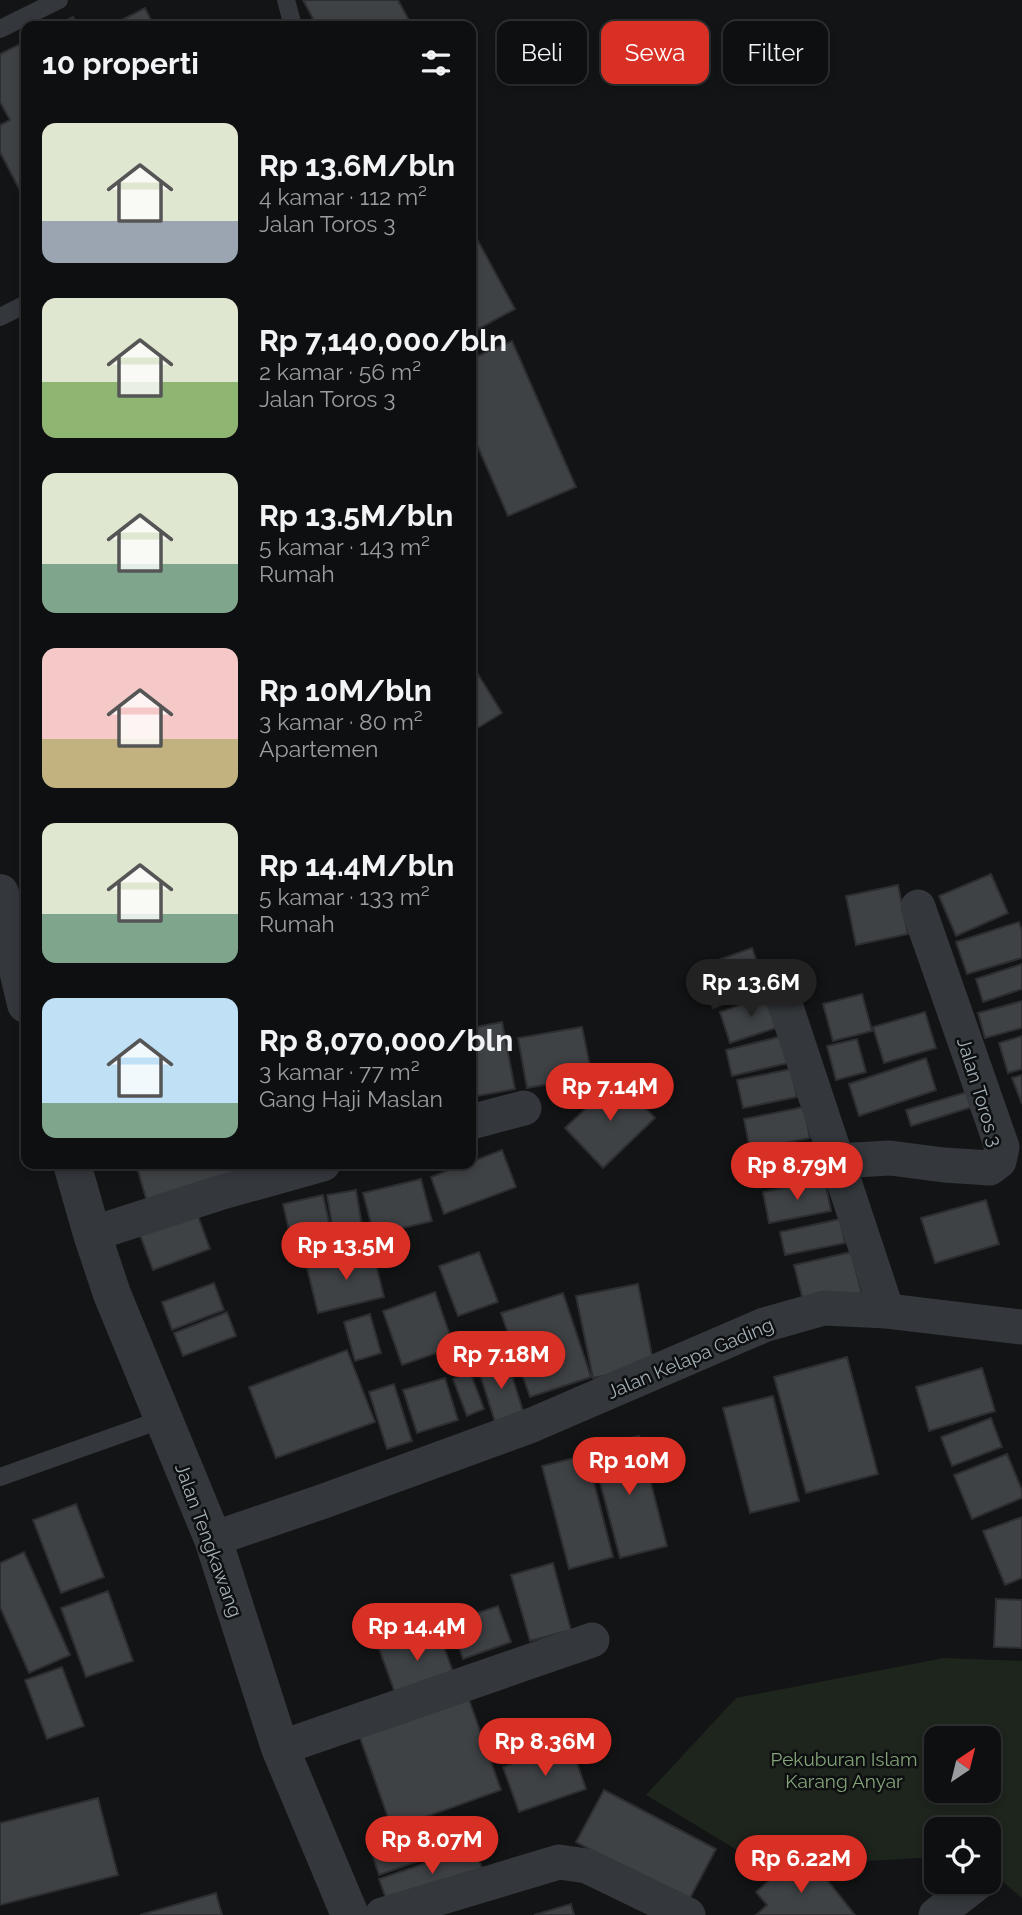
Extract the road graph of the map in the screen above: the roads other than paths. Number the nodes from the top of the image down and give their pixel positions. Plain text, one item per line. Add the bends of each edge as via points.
1 (59, 0) edge
2 (286, 0) edge
3 (292, 21) edge
4 (0, 29) edge
5 (21, 306) edge
6 (0, 317) edge
7 (0, 893) edge
8 (918, 907) dead end
9 (21, 974) edge
10 (779, 986) dead end
11 (524, 1108) dead end
12 (476, 1121) edge
13 (837, 1161) junction
14 (73, 1169) edge
15 (305, 1169) edge
16 (92, 1234) junction
17 (887, 1311) junction
18 (1022, 1326) edge
19 (163, 1419) junction
20 (0, 1476) edge
21 (213, 1539) junction
22 (592, 1640) dead end
23 (280, 1748) junction
24 (963, 1894) edge
25 (350, 1915) edge
26 (382, 1915) edge
27 (688, 1915) edge
28 (936, 1915) edge

1 - 4 lane
2 - 3 lane
5 - 6 lane
7 - 9 street
8 - 13 street, Jalan Toros 3 via 1002,1147 999,1161 990,1168 890,1158
10 - 13 street
11 - 12 street
13 - 17 street
14 - 16 street, Jalan Tengkawang
15 - 16 street
16 - 19 street, Jalan Tengkawang
17 - 18 street, Jalan Kelapa Gading
17 - 21 street, Jalan Kelapa Gading via 824,1308 764,1325 532,1425
19 - 20 lane
19 - 21 street, Jalan Tengkawang
21 - 23 street, Jalan Tengkawang
22 - 23 street
23 - 25 street, Jalan Tengkawang
24 - 28 street
26 - 27 street via 559,1862 587,1866

